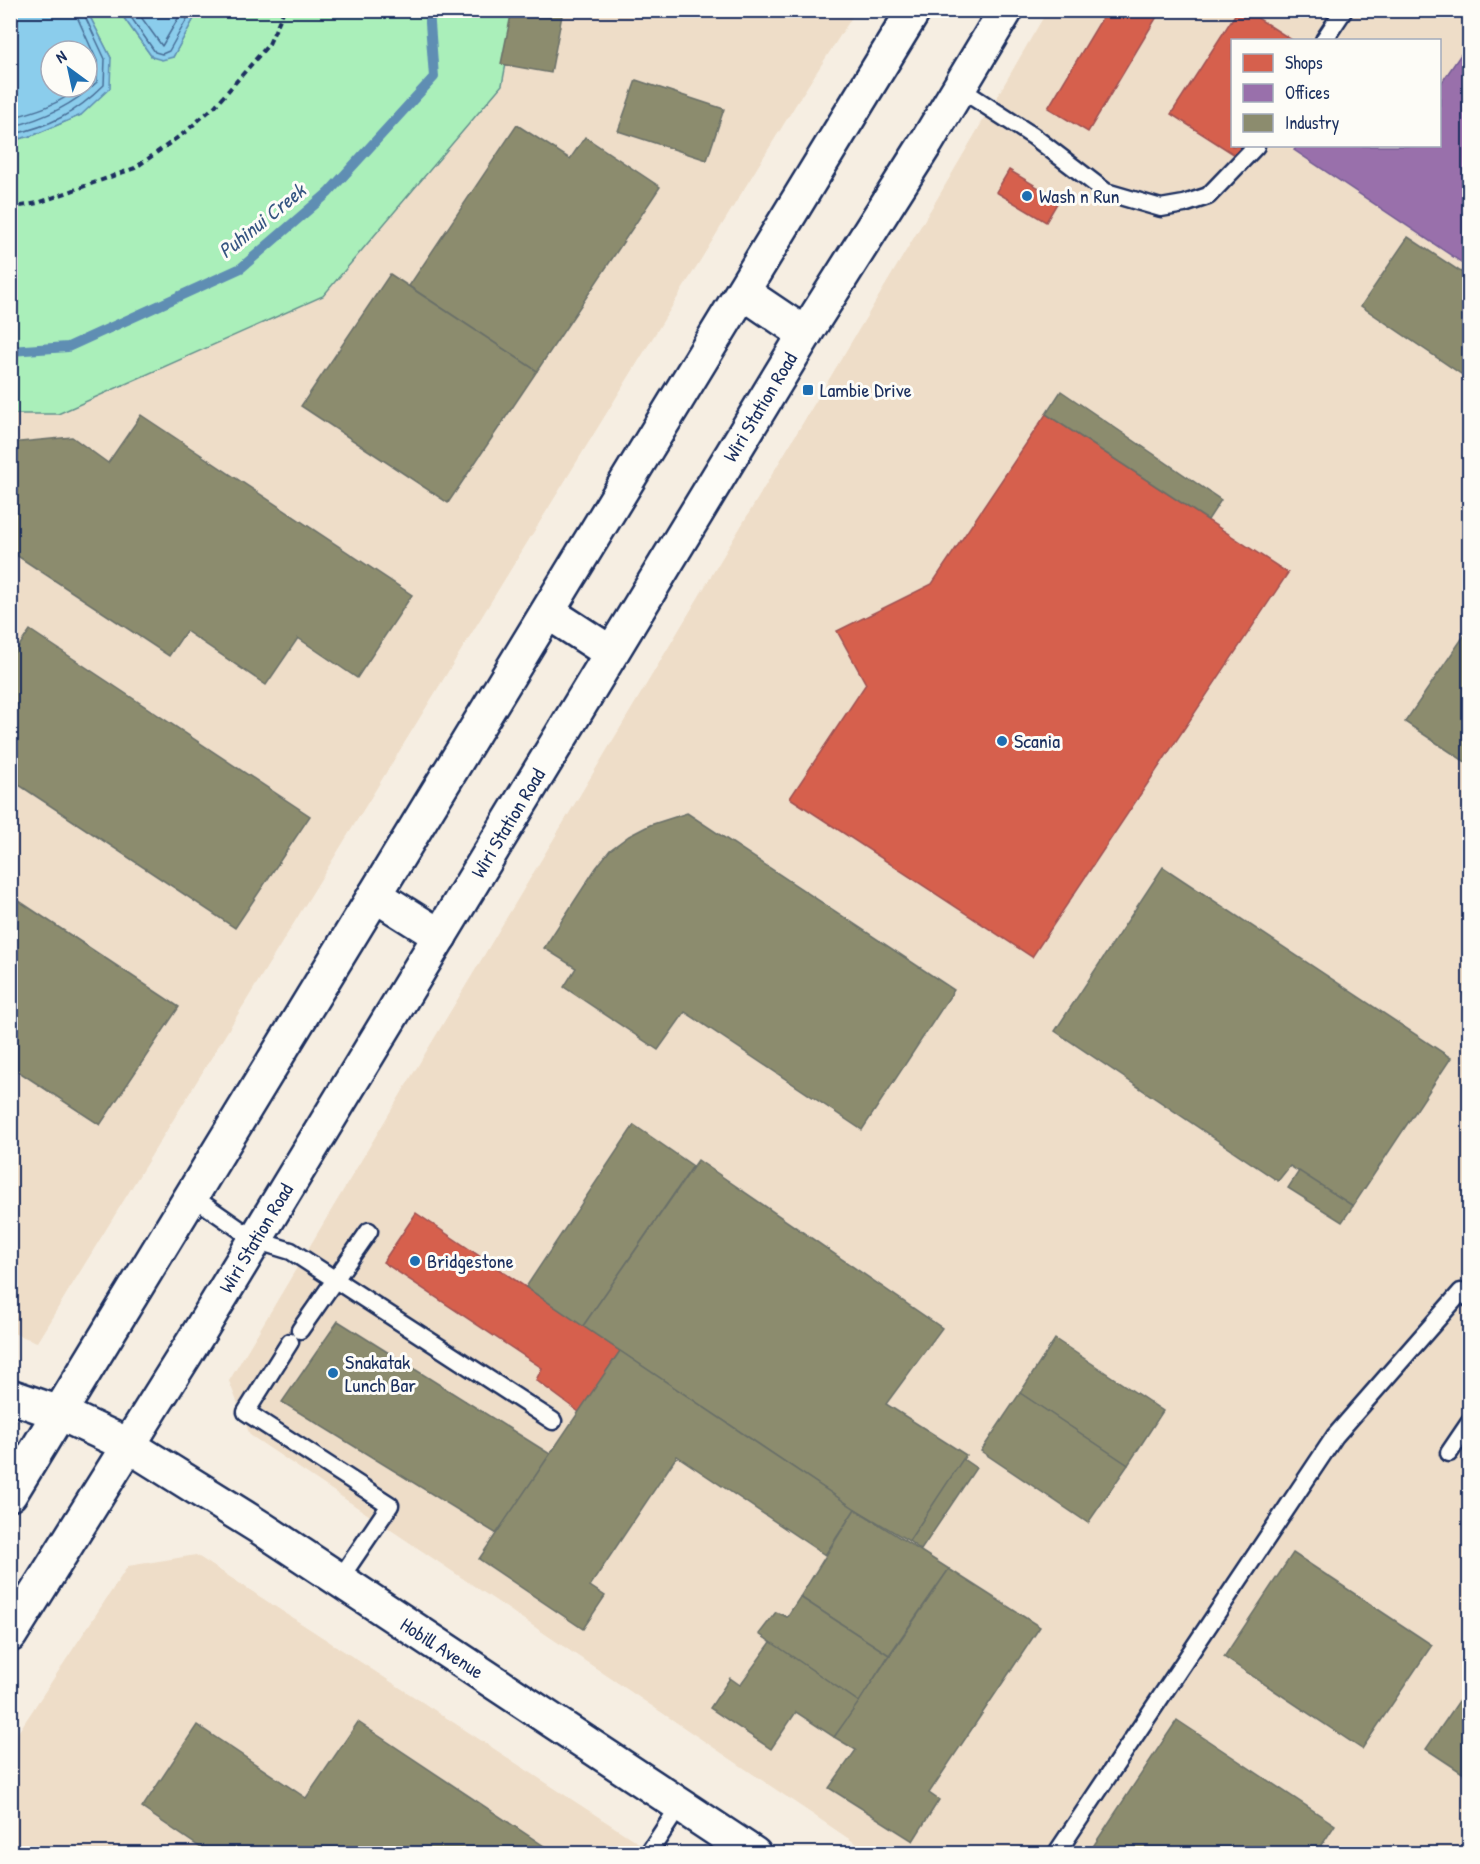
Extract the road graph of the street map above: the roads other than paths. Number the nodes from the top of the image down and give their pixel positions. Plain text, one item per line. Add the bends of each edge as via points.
1 (914, 10) edge
2 (1006, 10) edge
3 (1344, 10) edge
4 (1325, 39) edge
5 (959, 88) junction
6 (1255, 147) edge
7 (743, 292) junction
8 (805, 334) junction
9 (548, 612) junction
10 (611, 653) junction
11 (375, 896) junction
12 (440, 936) junction
13 (192, 1196) junction
14 (369, 1231) dead end
15 (255, 1240) junction
16 (335, 1279) junction
17 (1470, 1299) edge
18 (10, 1396) edge
19 (62, 1413) junction
20 (553, 1421) dead end
21 (1470, 1422) edge
22 (128, 1445) junction
23 (1449, 1453) dead end
24 (10, 1494) edge
25 (339, 1580) junction
26 (10, 1635) edge
27 (680, 1805) junction
28 (648, 1854) edge
29 (754, 1854) edge
30 (1056, 1854) edge

1 - 7 main road
2 - 5 main road, Wiri Station Road
3 - 4 lane
5 - 6 lane via 1033,136 1106,192 1161,208 1208,195
5 - 8 main road, Wiri Station Road
7 - 8 main road
7 - 9 main road
8 - 10 main road, Wiri Station Road
9 - 10 main road
9 - 11 main road
10 - 12 main road, Wiri Station Road
11 - 12 main road
11 - 13 main road
12 - 15 main road, Wiri Station Road
13 - 15 lane
13 - 19 main road
14 - 16 lane
15 - 16 lane via 291,1251
15 - 22 main road, Wiri Station Road
16 - 20 lane
16 - 25 lane via 246,1412 390,1505
17 - 30 lane via 1461,1292 1335,1436
18 - 19 main road, Hobill Avenue
19 - 22 main road, Hobill Avenue
19 - 24 main road
21 - 23 lane
22 - 25 main road, Hobill Avenue
22 - 26 main road, Wiri Station Road
25 - 27 main road, Hobill Avenue
27 - 28 lane
27 - 29 main road, Hobill Avenue

